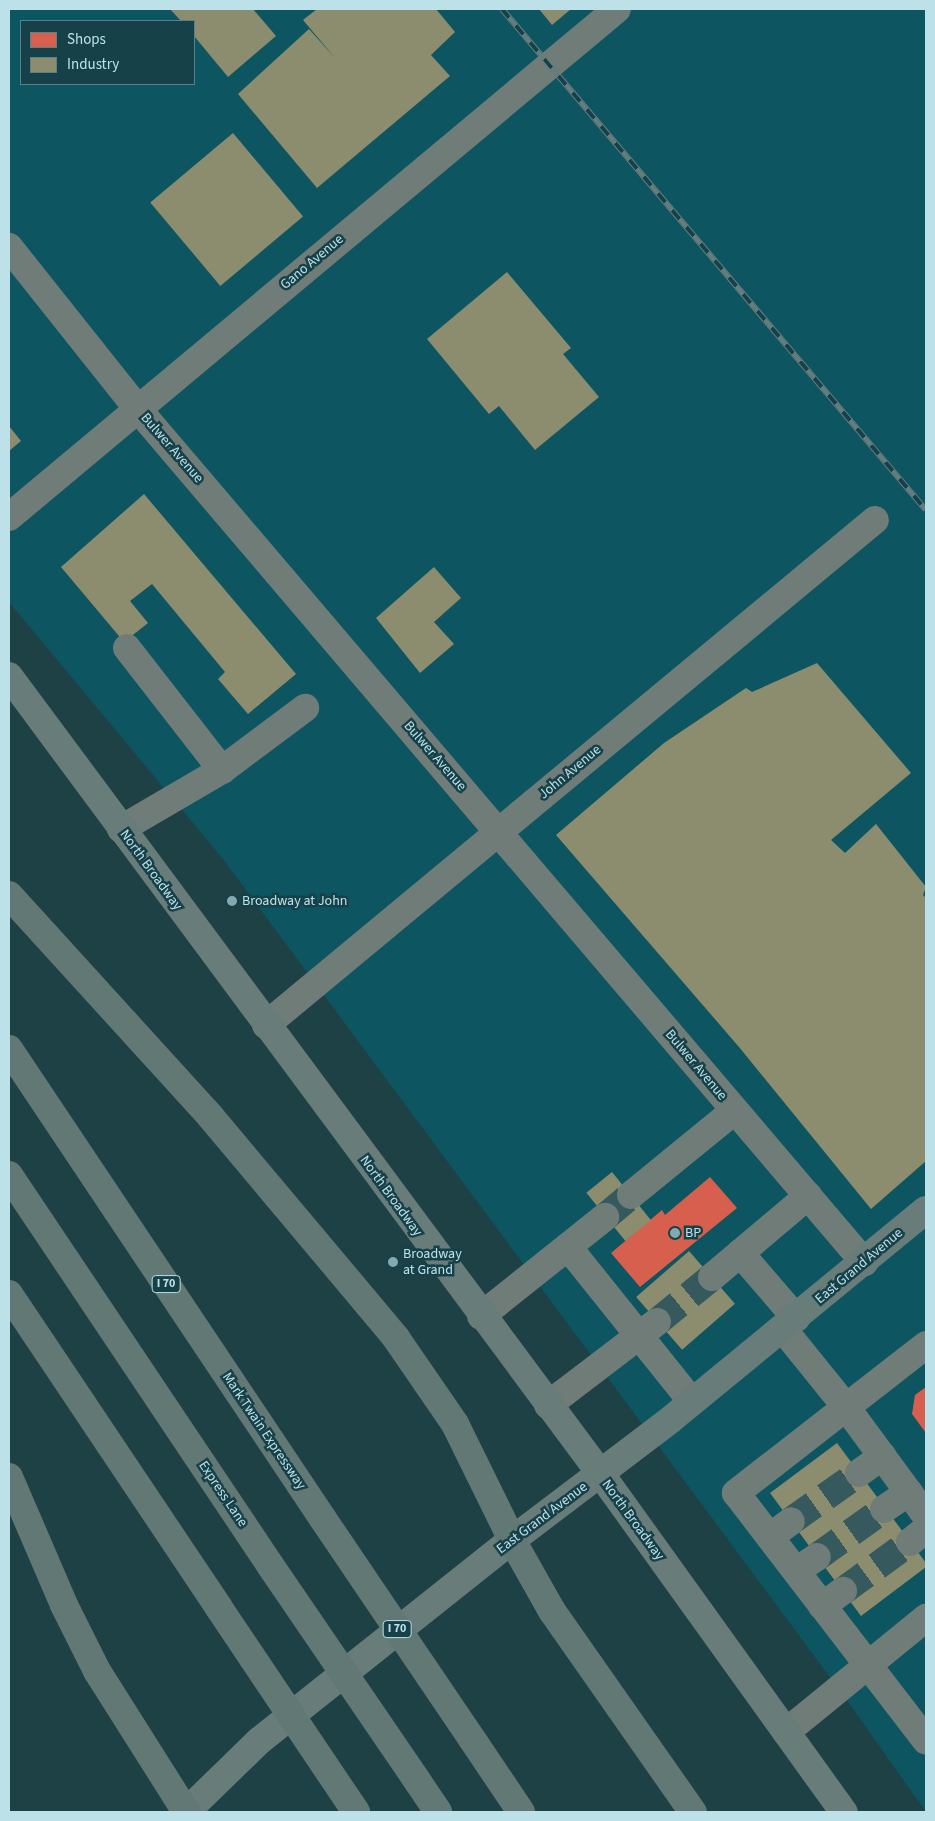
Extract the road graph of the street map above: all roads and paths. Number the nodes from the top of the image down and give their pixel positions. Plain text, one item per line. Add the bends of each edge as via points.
1 (617, 9) edge
2 (9, 247) edge
3 (137, 408) junction
4 (9, 517) edge
5 (875, 520) dead end
6 (127, 648) dead end
7 (9, 676) edge
8 (305, 708) dead end
9 (222, 770) junction
10 (121, 829) junction
11 (499, 831) junction
12 (9, 895) edge
13 (266, 1025) junction
14 (9, 1049) edge
15 (734, 1110) junction
16 (9, 1175) edge
17 (631, 1195) tunnel mouth
18 (808, 1196) junction
19 (926, 1210) edge
20 (606, 1217) tunnel mouth
21 (568, 1247) junction
22 (740, 1253) junction
23 (864, 1262) junction
24 (712, 1277) tunnel mouth
25 (9, 1294) edge
26 (481, 1316) junction
27 (790, 1324) junction
28 (648, 1328) junction
29 (926, 1345) edge
30 (692, 1402) junction
31 (548, 1406) junction
32 (846, 1407) junction
33 (882, 1456) junction
34 (859, 1473) tunnel mouth
35 (600, 1474) junction
36 (9, 1477) edge
37 (909, 1492) junction
38 (884, 1510) tunnel mouth
39 (926, 1516) edge
40 (512, 1540) junction
41 (926, 1618) edge
42 (865, 1665) junction
43 (786, 1732) junction
44 (926, 1740) edge
45 (186, 1812) edge
46 (356, 1812) edge
47 (438, 1812) edge
48 (521, 1812) edge
49 (693, 1812) edge
50 (844, 1812) edge

1 - 3 street, Gano Avenue
2 - 3 street, Bulwer Avenue
3 - 4 street, Gano Avenue
3 - 11 street, Bulwer Avenue
5 - 11 street, John Avenue
6 - 9 street
7 - 10 main road, North Broadway
8 - 9 street
9 - 10 street
10 - 13 main road, North Broadway
11 - 13 street, John Avenue
11 - 15 street, Bulwer Avenue
12 - 40 highway via 210,1116 384,1323 455,1424
13 - 26 main road, North Broadway
14 - 48 highway, Mark Twain Expressway / I 70, bridge
15 - 17 street
15 - 18 street, Bulwer Avenue
16 - 47 highway, Express Lane, bridge
18 - 22 street
18 - 23 street, Bulwer Avenue
19 - 23 main road, East Grand Avenue
20 - 21 street
21 - 26 street
21 - 28 street
22 - 24 street
22 - 27 street
23 - 27 main road, East Grand Avenue
25 - 46 highway, bridge
26 - 31 main road, North Broadway
27 - 30 main road, East Grand Avenue
27 - 32 street
28 - 30 street
28 - 31 street
29 - 32 street
30 - 35 main road, East Grand Avenue
31 - 35 main road, North Broadway
32 - 33 street
32 - 42 street via 736,1493 780,1529 807,1564 832,1599
33 - 34 street
33 - 37 street
35 - 40 main road, East Grand Avenue
35 - 43 main road, North Broadway
36 - 45 highway via 64,1605 97,1671
37 - 38 street
37 - 39 street
40 - 45 main road, East Grand Avenue via 259,1741
40 - 49 highway via 552,1611
41 - 42 street
42 - 43 street
42 - 44 street
43 - 50 main road, North Broadway

